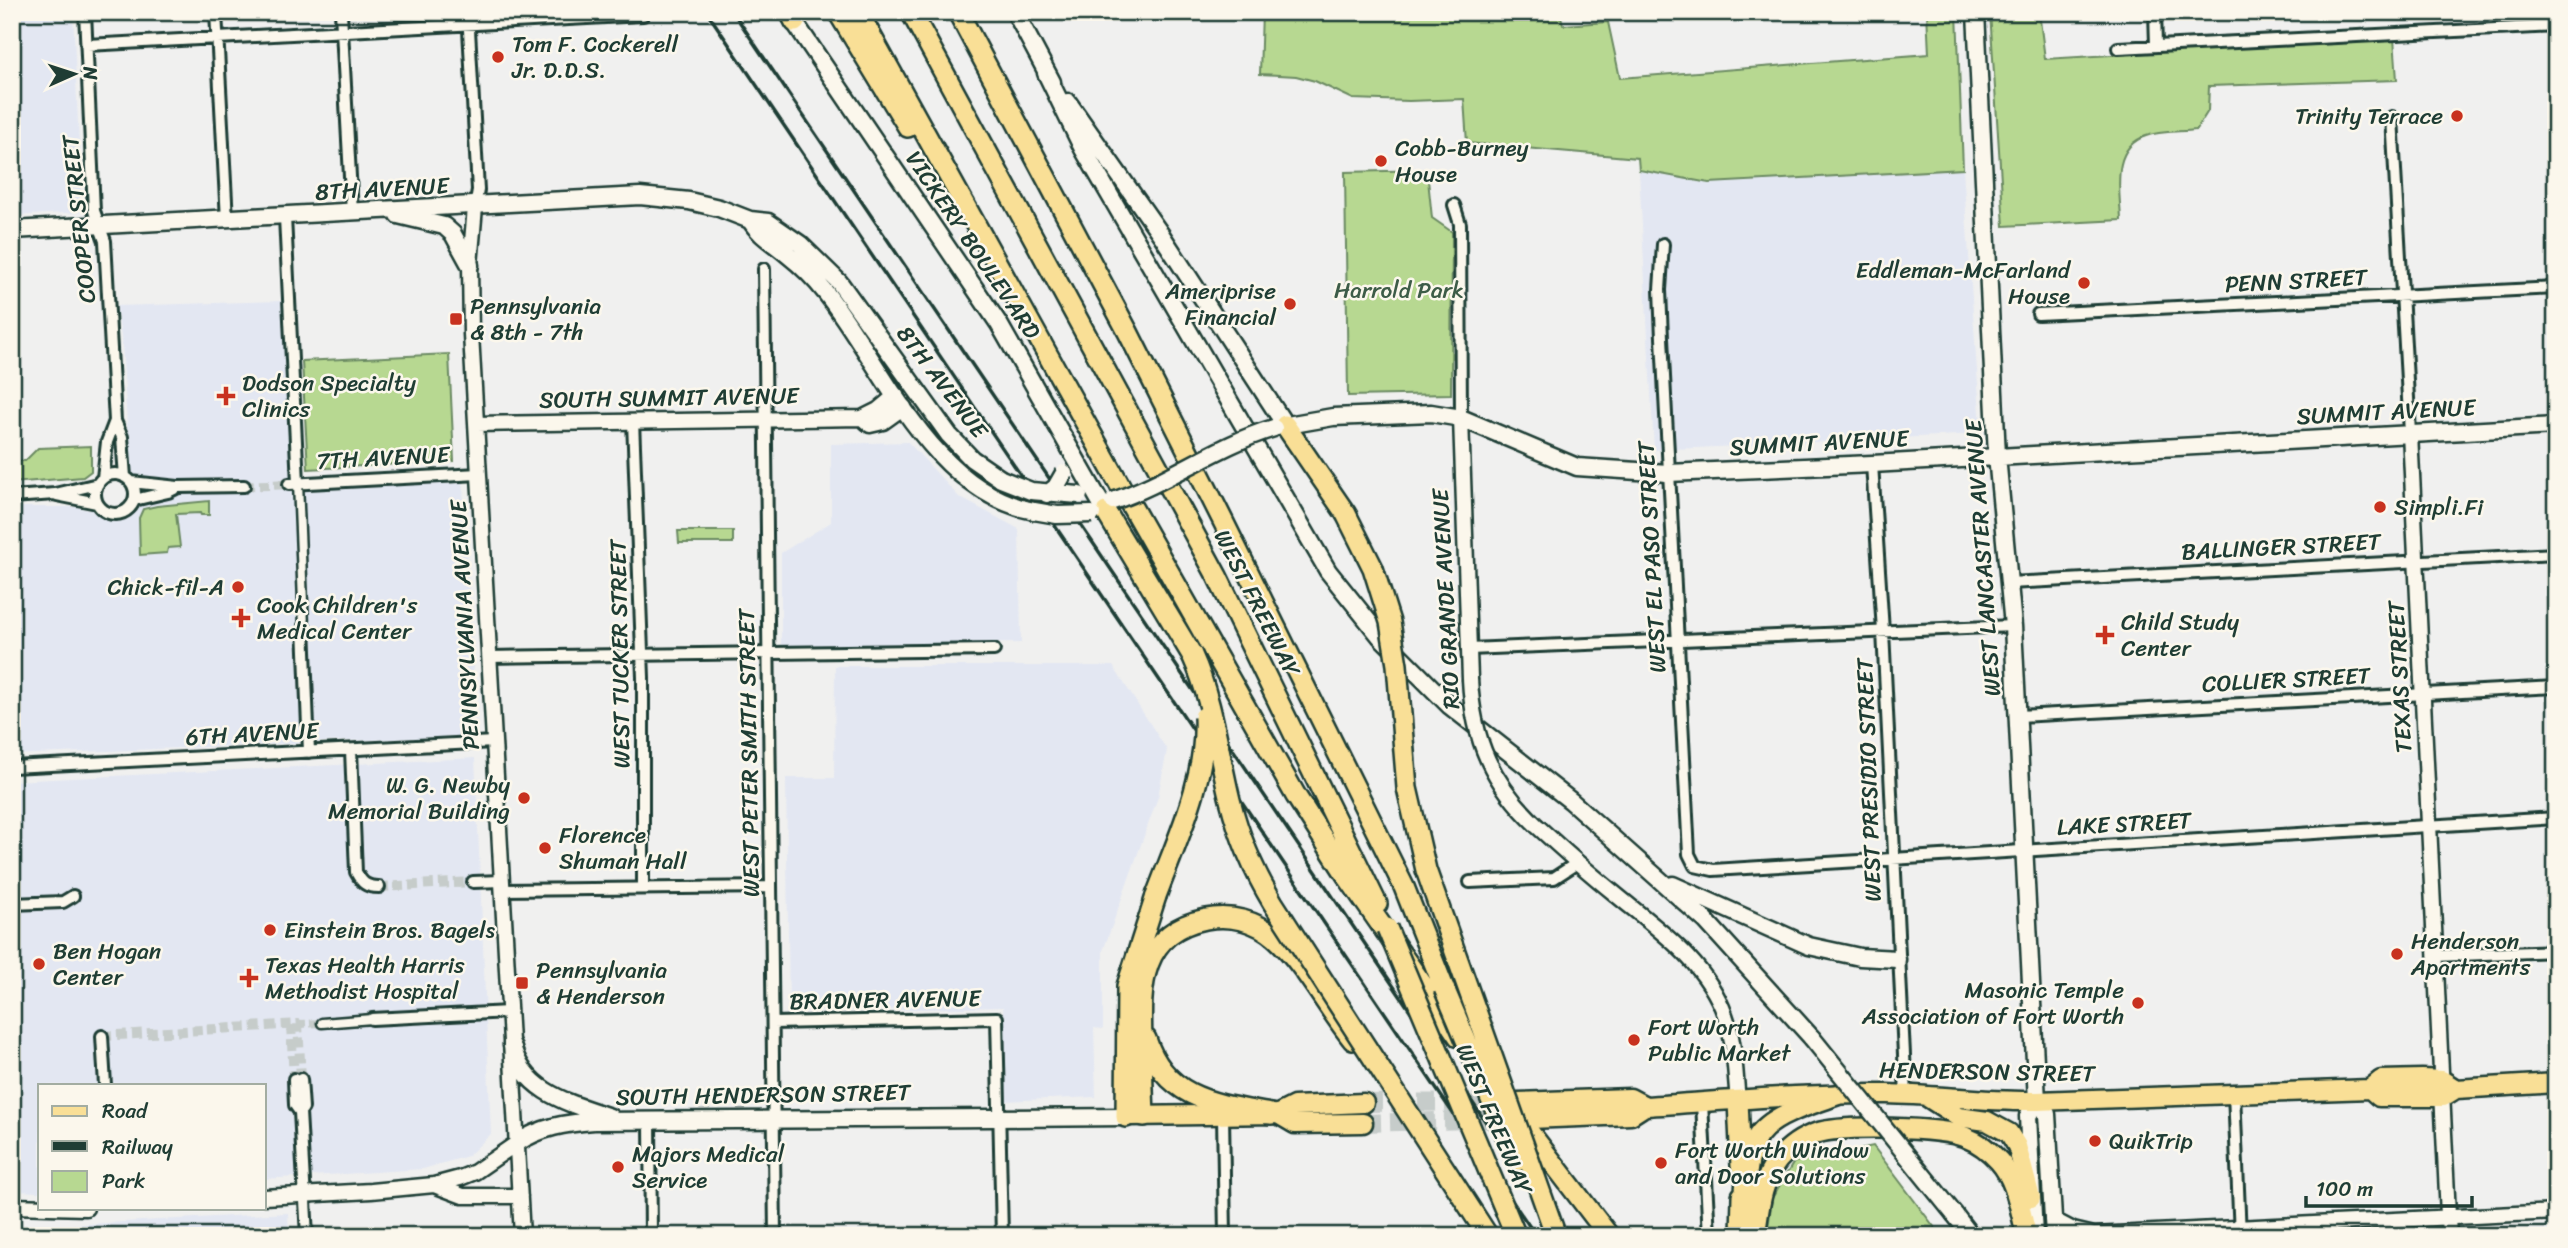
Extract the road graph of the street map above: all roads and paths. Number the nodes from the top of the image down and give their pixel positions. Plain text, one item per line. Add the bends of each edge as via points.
1 (85, 12) edge
2 (216, 12) edge
3 (341, 12) edge
4 (838, 12) edge
5 (858, 12) edge
6 (911, 12) edge
7 (958, 12) edge
8 (1014, 12) edge
9 (1976, 12) edge
10 (2155, 12) edge
11 (643, 15) dead end
12 (791, 16) edge
13 (469, 18) edge
14 (2556, 26) edge
15 (341, 30) junction
16 (217, 37) junction
17 (87, 45) junction
18 (2156, 46) junction
19 (2119, 48) dead end
20 (1046, 73) junction
21 (2392, 117) dead end
22 (1454, 205) dead end
23 (475, 207) junction
24 (386, 212) junction
25 (352, 213) junction
26 (285, 217) junction
27 (228, 220) junction
28 (750, 220) junction
29 (98, 226) junction
30 (12, 230) edge
31 (1663, 244) dead end
32 (470, 265) junction
33 (764, 269) dead end
34 (2554, 287) edge
35 (2402, 297) junction
36 (2038, 314) dead end
37 (1040, 338) junction
38 (900, 401) junction
39 (766, 418) junction
40 (1461, 418) junction
41 (115, 421) junction
42 (632, 421) junction
43 (476, 424) junction
44 (1280, 426) junction
45 (2556, 426) edge
46 (2410, 433) junction
47 (1064, 436) junction
48 (1997, 456) junction
49 (1872, 464) junction
50 (1668, 473) junction
51 (479, 474) junction
52 (128, 480) junction
53 (100, 481) junction
54 (294, 483) junction
55 (244, 486) tunnel mouth
56 (177, 487) junction
57 (55, 494) junction
58 (1047, 494) junction
59 (1096, 494) junction
60 (12, 497) edge
61 (134, 500) junction
62 (97, 503) junction
63 (1104, 509) junction
64 (2556, 554) edge
65 (2418, 561) junction
66 (2010, 583) junction
67 (304, 626) joint
68 (2013, 626) junction
69 (1883, 631) junction
70 (1678, 640) junction
71 (1469, 649) junction
72 (994, 650) dead end
73 (769, 653) junction
74 (642, 654) junction
75 (1192, 655) junction
76 (489, 657) junction
77 (2556, 687) edge
78 (2424, 694) junction
79 (2018, 716) junction
80 (494, 742) junction
81 (351, 750) junction
82 (309, 752) junction
83 (12, 767) edge
84 (2556, 818) edge
85 (2430, 826) junction
86 (2026, 851) junction
87 (1893, 859) junction
88 (1577, 863) junction
89 (1695, 866) joint
90 (1653, 876) junction
91 (473, 882) tunnel mouth
92 (1470, 882) dead end
93 (503, 886) junction
94 (379, 887) tunnel mouth
95 (771, 887) junction
96 (643, 888) junction
97 (73, 896) dead end
98 (12, 904) edge
99 (2556, 951) edge
100 (2436, 956) junction
101 (1898, 959) junction
102 (509, 1012) junction
103 (372, 1020) joint
104 (322, 1023) tunnel mouth
105 (773, 1023) junction
106 (1141, 1023) junction
107 (102, 1036) dead end
108 (512, 1045) junction
109 (297, 1079) tunnel mouth
110 (2556, 1083) edge
111 (105, 1084) edge
112 (2447, 1089) junction
113 (1397, 1092) junction
114 (2234, 1093) junction
115 (1837, 1095) junction
116 (1906, 1095) junction
117 (1927, 1097) junction
118 (1738, 1101) junction
119 (2037, 1101) junction
120 (1517, 1102) tunnel mouth
121 (1702, 1103) junction
122 (1364, 1104) tunnel mouth
123 (1645, 1106) junction
124 (1275, 1114) junction
125 (1223, 1115) junction
126 (1135, 1116) junction
127 (1000, 1117) junction
128 (774, 1119) junction
129 (1529, 1119) tunnel mouth
130 (619, 1121) junction
131 (650, 1121) junction
132 (1363, 1122) tunnel mouth
133 (517, 1143) junction
134 (434, 1185) junction
135 (305, 1195) junction
136 (520, 1196) junction
137 (266, 1197) edge
138 (2031, 1198) junction
139 (12, 1206) edge
140 (38, 1207) edge
141 (1743, 1208) junction
142 (2556, 1212) edge
143 (2448, 1218) junction
144 (2053, 1227) edge
145 (1607, 1232) edge
146 (2240, 1232) edge
147 (2092, 1235) edge
148 (307, 1236) edge
149 (522, 1236) edge
150 (651, 1236) edge
151 (775, 1236) edge
152 (1002, 1236) edge
153 (1224, 1236) edge
154 (1488, 1236) edge
155 (1516, 1236) edge
156 (1548, 1236) edge
157 (1556, 1236) edge
158 (1709, 1236) edge
159 (1741, 1236) edge
160 (1755, 1236) edge
161 (1972, 1236) edge
162 (2027, 1236) edge
163 (2034, 1236) edge
164 (2449, 1236) edge

1 - 17 street, COOPER STREET
2 - 16 street
3 - 15 street
4 - 37 highway
5 - 37 highway
6 - 155 highway, WEST FREEWAY, bridge via 1217,576 1370,887
7 - 156 highway, WEST FREEWAY, bridge via 1128,332 1404,887
8 - 20 main road
9 - 48 main road, WEST LANCASTER AVENUE
10 - 18 street
11 - 13 street
12 - 47 main road, VICKERY BOULEVARD via 977,289
13 - 15 street
13 - 23 street, PENNSYLVANIA AVENUE via 478,190
14 - 18 street
15 - 16 street
15 - 25 street
16 - 17 street
16 - 27 street
17 - 29 street, COOPER STREET
18 - 19 street
20 - 44 main road via 1202,297
20 - 90 main road via 1083,149 1328,571 1380,636 1450,706 1571,801
21 - 35 street, TEXAS STREET
22 - 40 street, RIO GRANDE AVENUE via 1460,224
23 - 24 main road, 8TH AVENUE
23 - 28 main road, 8TH AVENUE via 656,197 719,208
23 - 32 street, PENNSYLVANIA AVENUE
24 - 25 main road, 8TH AVENUE
24 - 32 main road via 444,226
25 - 26 main road, 8TH AVENUE
26 - 27 main road, 8TH AVENUE
26 - 54 street
27 - 29 main road, 8TH AVENUE
28 - 38 main road, 8TH AVENUE via 760,235 786,253 825,292
28 - 58 main road, 8TH AVENUE, bridge via 768,222 827,268 949,435 972,459 1001,479
29 - 30 main road, 8TH AVENUE
29 - 41 street, COOPER STREET via 105,241
31 - 50 street, WEST EL PASO STREET via 1660,290
32 - 43 street, PENNSYLVANIA AVENUE
33 - 39 street, WEST PETER SMITH STREET
34 - 35 street, PENN STREET
35 - 36 street, PENN STREET
35 - 46 street, TEXAS STREET
37 - 145 highway via 1303,807 1493,1084
38 - 39 street, SOUTH SUMMIT AVENUE via 862,418
38 - 63 main road, 8TH AVENUE, bridge via 959,474 984,491 1017,506 1057,515
39 - 42 street, SOUTH SUMMIT AVENUE
39 - 73 street, WEST PETER SMITH STREET
40 - 44 main road, SUMMIT AVENUE via 1386,413
40 - 50 main road, SUMMIT AVENUE via 1577,467
40 - 71 street, RIO GRANDE AVENUE
41 - 52 street, COOPER STREET
41 - 53 street, COOPER STREET
42 - 43 street, SOUTH SUMMIT AVENUE
42 - 74 street, WEST TUCKER STREET
43 - 51 street, PENNSYLVANIA AVENUE
44 - 63 main road, SUMMIT AVENUE, bridge via 1236,441
44 - 157 highway, bridge via 1346,514 1373,568 1394,640 1407,788 1426,870
45 - 46 main road, SUMMIT AVENUE
46 - 48 main road, SUMMIT AVENUE
46 - 65 street, TEXAS STREET
47 - 58 main road, bridge via 1064,473
47 - 59 main road, VICKERY BOULEVARD
48 - 49 main road, SUMMIT AVENUE
48 - 66 main road, WEST LANCASTER AVENUE
49 - 50 main road, SUMMIT AVENUE
49 - 69 street, WEST PRESIDIO STREET
50 - 70 street, WEST EL PASO STREET
51 - 54 street, 7TH AVENUE
51 - 76 street, PENNSYLVANIA AVENUE
52 - 53 street via 114,474
52 - 56 street
52 - 61 street
53 - 57 street
53 - 62 street
54 - 67 street
55 - 56 street
56 - 61 street
57 - 60 street
57 - 62 street
58 - 59 main road, 8TH AVENUE, bridge
59 - 63 main road
61 - 62 street via 119,513 109,513
63 - 75 highway
64 - 65 street, BALLINGER STREET
65 - 66 street, BALLINGER STREET
65 - 78 street, TEXAS STREET
66 - 68 main road, WEST LANCASTER AVENUE
67 - 82 street
68 - 69 street
68 - 79 main road, WEST LANCASTER AVENUE
69 - 70 street
69 - 87 street, WEST PRESIDIO STREET
70 - 71 street
70 - 89 street, WEST EL PASO STREET via 1689,855
71 - 88 street, RIO GRANDE AVENUE, bridge via 1471,699 1482,748 1502,787
72 - 73 street
73 - 74 street
73 - 95 street, WEST PETER SMITH STREET
74 - 76 street
74 - 96 street, WEST TUCKER STREET
75 - 113 highway, bridge via 1210,705 1234,819 1252,864
75 - 126 highway, bridge via 1204,712 1203,752 1192,797 1126,986
76 - 80 street, PENNSYLVANIA AVENUE
77 - 78 street, COLLIER STREET
78 - 79 street, COLLIER STREET
78 - 85 street, TEXAS STREET
79 - 86 main road, WEST LANCASTER AVENUE
80 - 81 street, 6TH AVENUE
80 - 93 street, PENNSYLVANIA AVENUE
81 - 82 street, 6TH AVENUE
81 - 94 street via 356,872 363,883
82 - 83 street, 6TH AVENUE
84 - 85 street, LAKE STREET
85 - 86 street, LAKE STREET
85 - 100 street, TEXAS STREET
86 - 87 street, LAKE STREET
86 - 119 main road, WEST LANCASTER AVENUE
87 - 89 street, LAKE STREET via 1713,870
87 - 101 street, WEST PRESIDIO STREET
88 - 92 street via 1554,878
88 - 118 street, RIO GRANDE AVENUE via 1680,947 1704,975 1732,1040
90 - 101 main road via 1809,946 1860,957
90 - 161 main road, bridge via 1706,921 1812,1038
91 - 93 street
93 - 96 street
93 - 102 street, PENNSYLVANIA AVENUE
95 - 96 street
95 - 105 street, WEST PETER SMITH STREET
97 - 98 street via 62,902
99 - 100 street
100 - 112 street, TEXAS STREET
101 - 116 street, WEST PRESIDIO STREET
102 - 103 street
102 - 108 street, PENNSYLVANIA AVENUE
103 - 104 street
105 - 127 street, BRADNER AVENUE via 997,1018
105 - 128 street, WEST PETER SMITH STREET
106 - 113 highway, bridge via 1143,978 1157,947 1180,928 1211,918 1244,920 1275,936
106 - 124 highway via 1157,1066 1180,1088 1212,1102
106 - 126 highway
107 - 111 street
108 - 130 main road via 520,1069 537,1086
108 - 133 street, PENNSYLVANIA AVENUE
109 - 135 street via 303,1108
110 - 112 main road, HENDERSON STREET
112 - 114 main road, HENDERSON STREET via 2379,1097 2370,1089
112 - 143 street, TEXAS STREET
113 - 154 highway, bridge
114 - 119 main road, HENDERSON STREET
114 - 146 street
115 - 116 main road, HENDERSON STREET
115 - 118 main road, HENDERSON STREET
115 - 141 highway via 1776,1121 1758,1136
116 - 117 main road, HENDERSON STREET
117 - 119 main road, HENDERSON STREET
117 - 138 main road via 1958,1117 1987,1121 2008,1133 2017,1146
118 - 121 main road, HENDERSON STREET
118 - 141 highway
119 - 138 main road, WEST LANCASTER AVENUE via 2028,1116
119 - 144 main road, WEST LANCASTER AVENUE via 2047,1114
120 - 123 main road, HENDERSON STREET via 1630,1098
121 - 123 main road, HENDERSON STREET
121 - 158 street
122 - 124 main road, SOUTH HENDERSON STREET via 1294,1106
123 - 129 main road, HENDERSON STREET via 1631,1115
124 - 125 main road, SOUTH HENDERSON STREET
124 - 132 main road, SOUTH HENDERSON STREET via 1295,1124
125 - 126 main road, SOUTH HENDERSON STREET
125 - 153 street
126 - 127 main road, SOUTH HENDERSON STREET
127 - 128 main road, SOUTH HENDERSON STREET
127 - 152 street
128 - 131 main road, SOUTH HENDERSON STREET
128 - 151 street, WEST PETER SMITH STREET
130 - 131 main road, SOUTH HENDERSON STREET
130 - 133 main road, SOUTH HENDERSON STREET via 551,1127
131 - 150 street
133 - 134 street, SOUTH HENDERSON STREET via 475,1172
133 - 136 street, PENNSYLVANIA AVENUE
134 - 135 street, SOUTH HENDERSON STREET
134 - 136 street via 463,1196
135 - 137 street, SOUTH HENDERSON STREET
135 - 148 street
136 - 149 street, PENNSYLVANIA AVENUE
138 - 163 main road, WEST LANCASTER AVENUE
139 - 140 street
141 - 159 highway
142 - 143 street
143 - 146 street
143 - 164 street, TEXAS STREET
144 - 147 street
146 - 147 street
160 - 162 highway via 1765,1186 1786,1152 1818,1133 1865,1128 1944,1132 1982,1146 2006,1169

